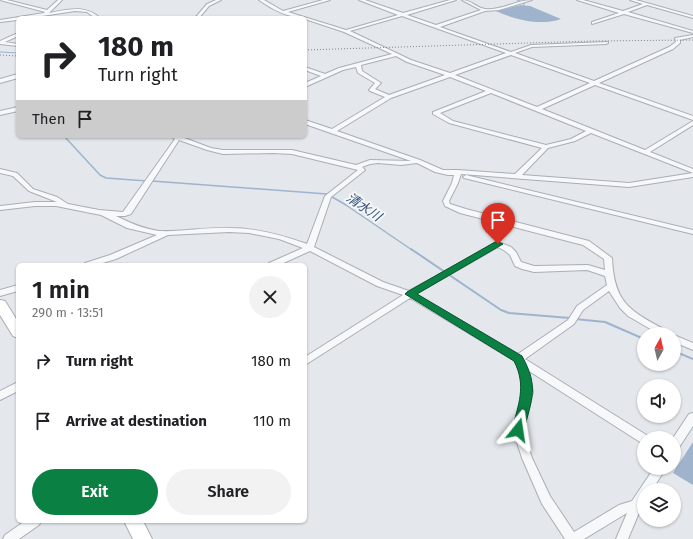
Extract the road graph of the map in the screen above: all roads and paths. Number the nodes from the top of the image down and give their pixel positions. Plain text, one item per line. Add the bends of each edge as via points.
1 (2, 0) edge
2 (60, 0) edge
3 (209, 0) edge
4 (219, 0) edge
5 (261, 0) edge
6 (328, 0) edge
7 (361, 0) edge
8 (454, 0) edge
9 (464, 0) edge
10 (530, 0) edge
11 (579, 0) edge
12 (632, 0) edge
13 (214, 2) junction
14 (647, 4) junction
15 (484, 10) junction
16 (47, 12) junction
17 (283, 12) junction
18 (624, 12) junction
19 (402, 15) junction
20 (26, 16) edge
21 (44, 16) edge
22 (95, 16) edge
23 (199, 16) edge
24 (297, 16) edge
25 (693, 17) edge
26 (16, 18) edge
27 (307, 19) edge
28 (0, 21) edge
29 (594, 23) dead end
30 (435, 27) junction
31 (346, 32) junction
32 (693, 32) edge
33 (16, 35) edge
34 (693, 36) edge
35 (678, 42) junction
36 (693, 42) edge
37 (0, 43) edge
38 (606, 43) dead end
39 (16, 45) edge
40 (512, 53) junction
41 (396, 55) junction
42 (358, 64) junction
43 (307, 69) edge
44 (450, 75) junction
45 (323, 76) junction
46 (16, 77) edge
47 (0, 81) edge
48 (596, 83) junction
49 (307, 84) edge
50 (492, 92) junction
51 (389, 97) junction
52 (16, 109) edge
53 (538, 109) junction
54 (0, 113) edge
55 (693, 118) edge
56 (307, 123) edge
57 (693, 123) edge
58 (591, 130) junction
59 (331, 132) junction
60 (175, 138) edge
61 (179, 138) edge
62 (546, 147) junction
63 (645, 152) junction
64 (418, 161) junction
65 (357, 167) junction
66 (0, 171) edge
67 (693, 171) edge
68 (458, 173) junction
69 (693, 176) edge
70 (516, 177) junction
71 (67, 206) junction
72 (0, 208) edge
73 (103, 213) junction
74 (693, 232) edge
75 (167, 233) junction
76 (310, 248) junction
77 (94, 263) edge
78 (276, 263) edge
79 (608, 274) junction
80 (610, 287) junction
81 (16, 289) edge
82 (0, 293) edge
83 (410, 294) junction
84 (0, 304) edge
85 (654, 327) edge
86 (16, 330) edge
87 (681, 341) edge
88 (693, 347) edge
89 (518, 359) junction
90 (307, 361) edge
91 (16, 387) edge
92 (0, 396) edge
93 (693, 417) edge
94 (637, 435) edge
95 (681, 435) edge
96 (636, 506) joint
97 (32, 523) edge
98 (134, 523) edge
99 (9, 539) edge
100 (143, 539) edge
101 (573, 539) edge
102 (622, 539) edge

1 - 16 street
2 - 16 street
3 - 13 street
4 - 13 street
5 - 17 street
6 - 17 street
7 - 19 street
8 - 19 street
9 - 15 street
10 - 15 street via 499,9
11 - 18 street
12 - 14 street
13 - 23 street
14 - 18 street
14 - 25 street
15 - 30 street
16 - 20 street
16 - 21 street
16 - 22 street via 82,10
17 - 24 street
18 - 29 street
18 - 32 street
19 - 30 street
19 - 31 street
26 - 28 street
27 - 31 street
30 - 40 street
31 - 41 street
33 - 37 street
34 - 35 street via 677,39
35 - 36 street
35 - 48 street via 672,48
37 - 39 street
38 - 40 street via 535,44
40 - 44 street
40 - 48 street
41 - 42 street
41 - 44 street
42 - 45 street
42 - 51 street via 360,72 378,83 372,90
43 - 45 street
44 - 50 street
44 - 51 street
45 - 49 street
46 - 47 street
48 - 53 street
48 - 55 street
50 - 53 street
50 - 62 street via 435,113 451,122
51 - 59 street
52 - 54 street
53 - 58 street
56 - 59 street
57 - 63 street
58 - 62 street via 573,140
58 - 63 street
59 - 64 street
60 - 73 street via 128,212
61 - 65 street via 223,152 292,152
62 - 70 street
63 - 67 street
64 - 65 street via 375,162
64 - 68 street via 431,169 450,174
65 - 76 street via 362,170 330,194
66 - 71 street via 15,174 31,190 55,198
68 - 70 street
68 - 74 street
68 - 79 street via 447,204 463,211 586,243 608,258
69 - 70 street via 629,185
71 - 72 street via 46,204
71 - 73 street
73 - 75 street via 147,232
75 - 76 street via 249,231 281,237
75 - 77 street
76 - 78 street
76 - 83 street via 380,284
79 - 80 street
79 - 83 street via 588,267 525,267 518,264 508,249 498,244
80 - 85 street via 624,309
80 - 89 street via 580,308 573,319
81 - 82 street
83 - 89 street
83 - 90 street
84 - 86 main road
87 - 88 street
89 - 94 street
89 - 101 street via 524,370 528,392 518,430 527,458 546,500
91 - 92 street
93 - 95 street
96 - 101 street via 623,509
96 - 102 street
97 - 99 street
98 - 100 main road

